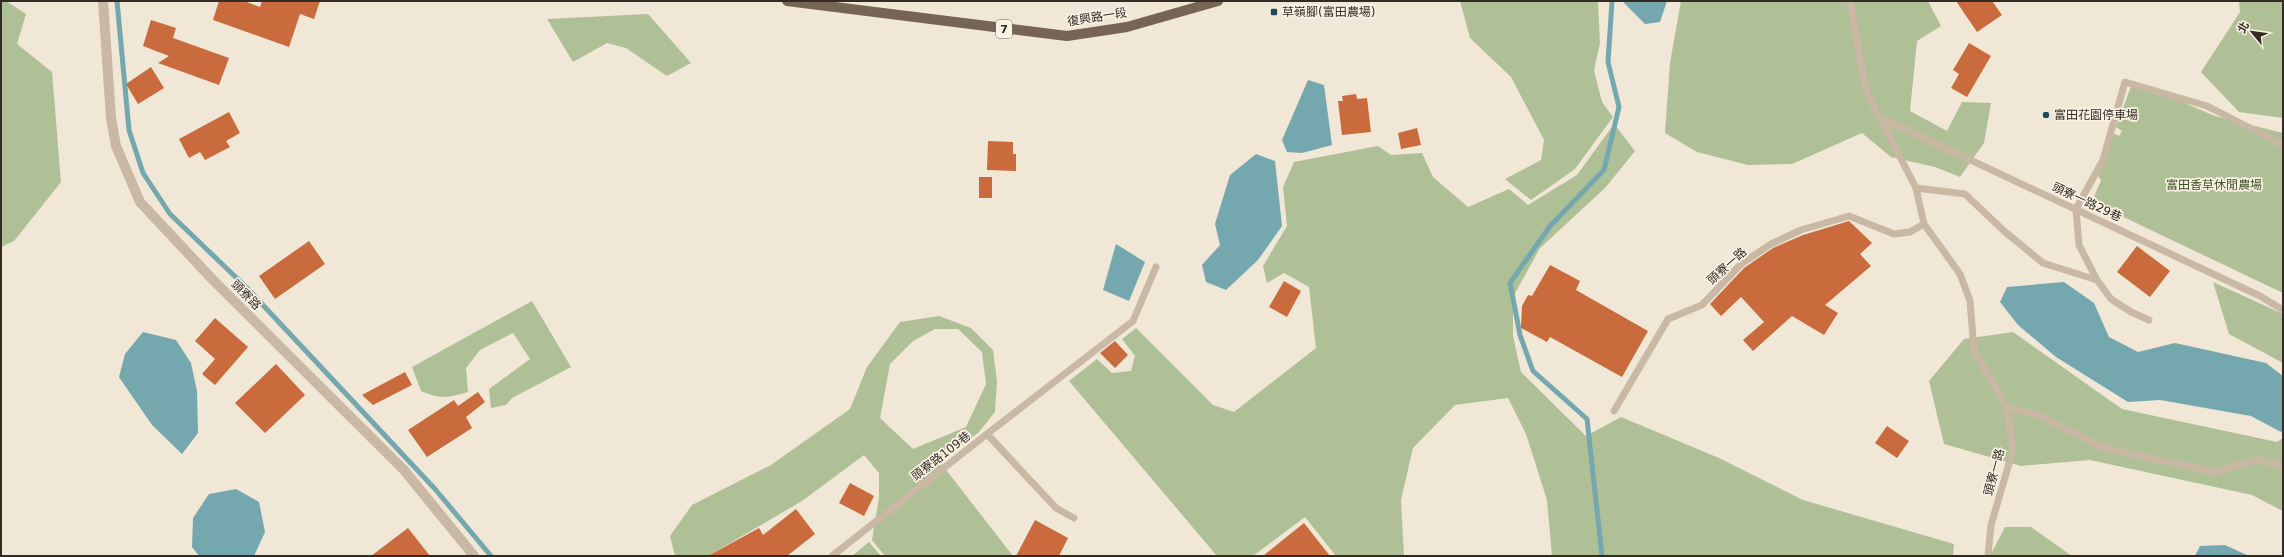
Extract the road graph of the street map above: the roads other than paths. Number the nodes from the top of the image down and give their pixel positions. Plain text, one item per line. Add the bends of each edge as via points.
1 (103, 1) edge
2 (787, 1) edge
3 (1218, 1) edge
4 (1850, 1) edge
5 (1879, 117) junction
6 (2283, 146) edge
7 (1916, 188) junction
8 (2076, 209) junction
9 (1924, 224) junction
10 (1156, 267) dead end
11 (2097, 280) junction
12 (2283, 310) edge
13 (2149, 320) dead end
14 (2007, 408) junction
15 (1614, 411) dead end
16 (987, 434) junction
17 (2283, 467) edge
18 (1074, 518) dead end
19 (474, 556) edge
20 (832, 556) edge
21 (1988, 556) edge

1 - 19 street, 頭寮路 via 111,118 116,146 140,202 213,280 404,470
2 - 3 main road, 復興路一段 / 7 via 1067,36 1127,27
4 - 5 lane, 頭寮一路 via 1866,91
5 - 7 lane, 頭寮一路
5 - 8 lane, 頭寮一路29巷
6 - 8 lane via 2207,106 2125,82 2103,160
7 - 9 lane, 頭寮一路
7 - 11 lane via 1965,194 2043,263
8 - 11 lane via 2079,245
8 - 12 lane, 頭寮一路29巷 via 2260,296
9 - 14 lane, 頭寮一路 via 1960,274 1970,301 1974,350
9 - 15 lane, 頭寮一路 via 1910,232 1894,234 1849,216 1801,230 1771,244 1741,264 1702,305 1668,319
10 - 16 lane via 1133,321
11 - 13 lane via 2111,299 2130,312
14 - 17 lane via 2035,414 2104,448 2215,472 2258,459
14 - 21 lane, 頭寮一路 via 2013,450 1991,525
16 - 18 lane, 頭寮路109巷 via 1056,508
16 - 20 lane, 頭寮路109巷

